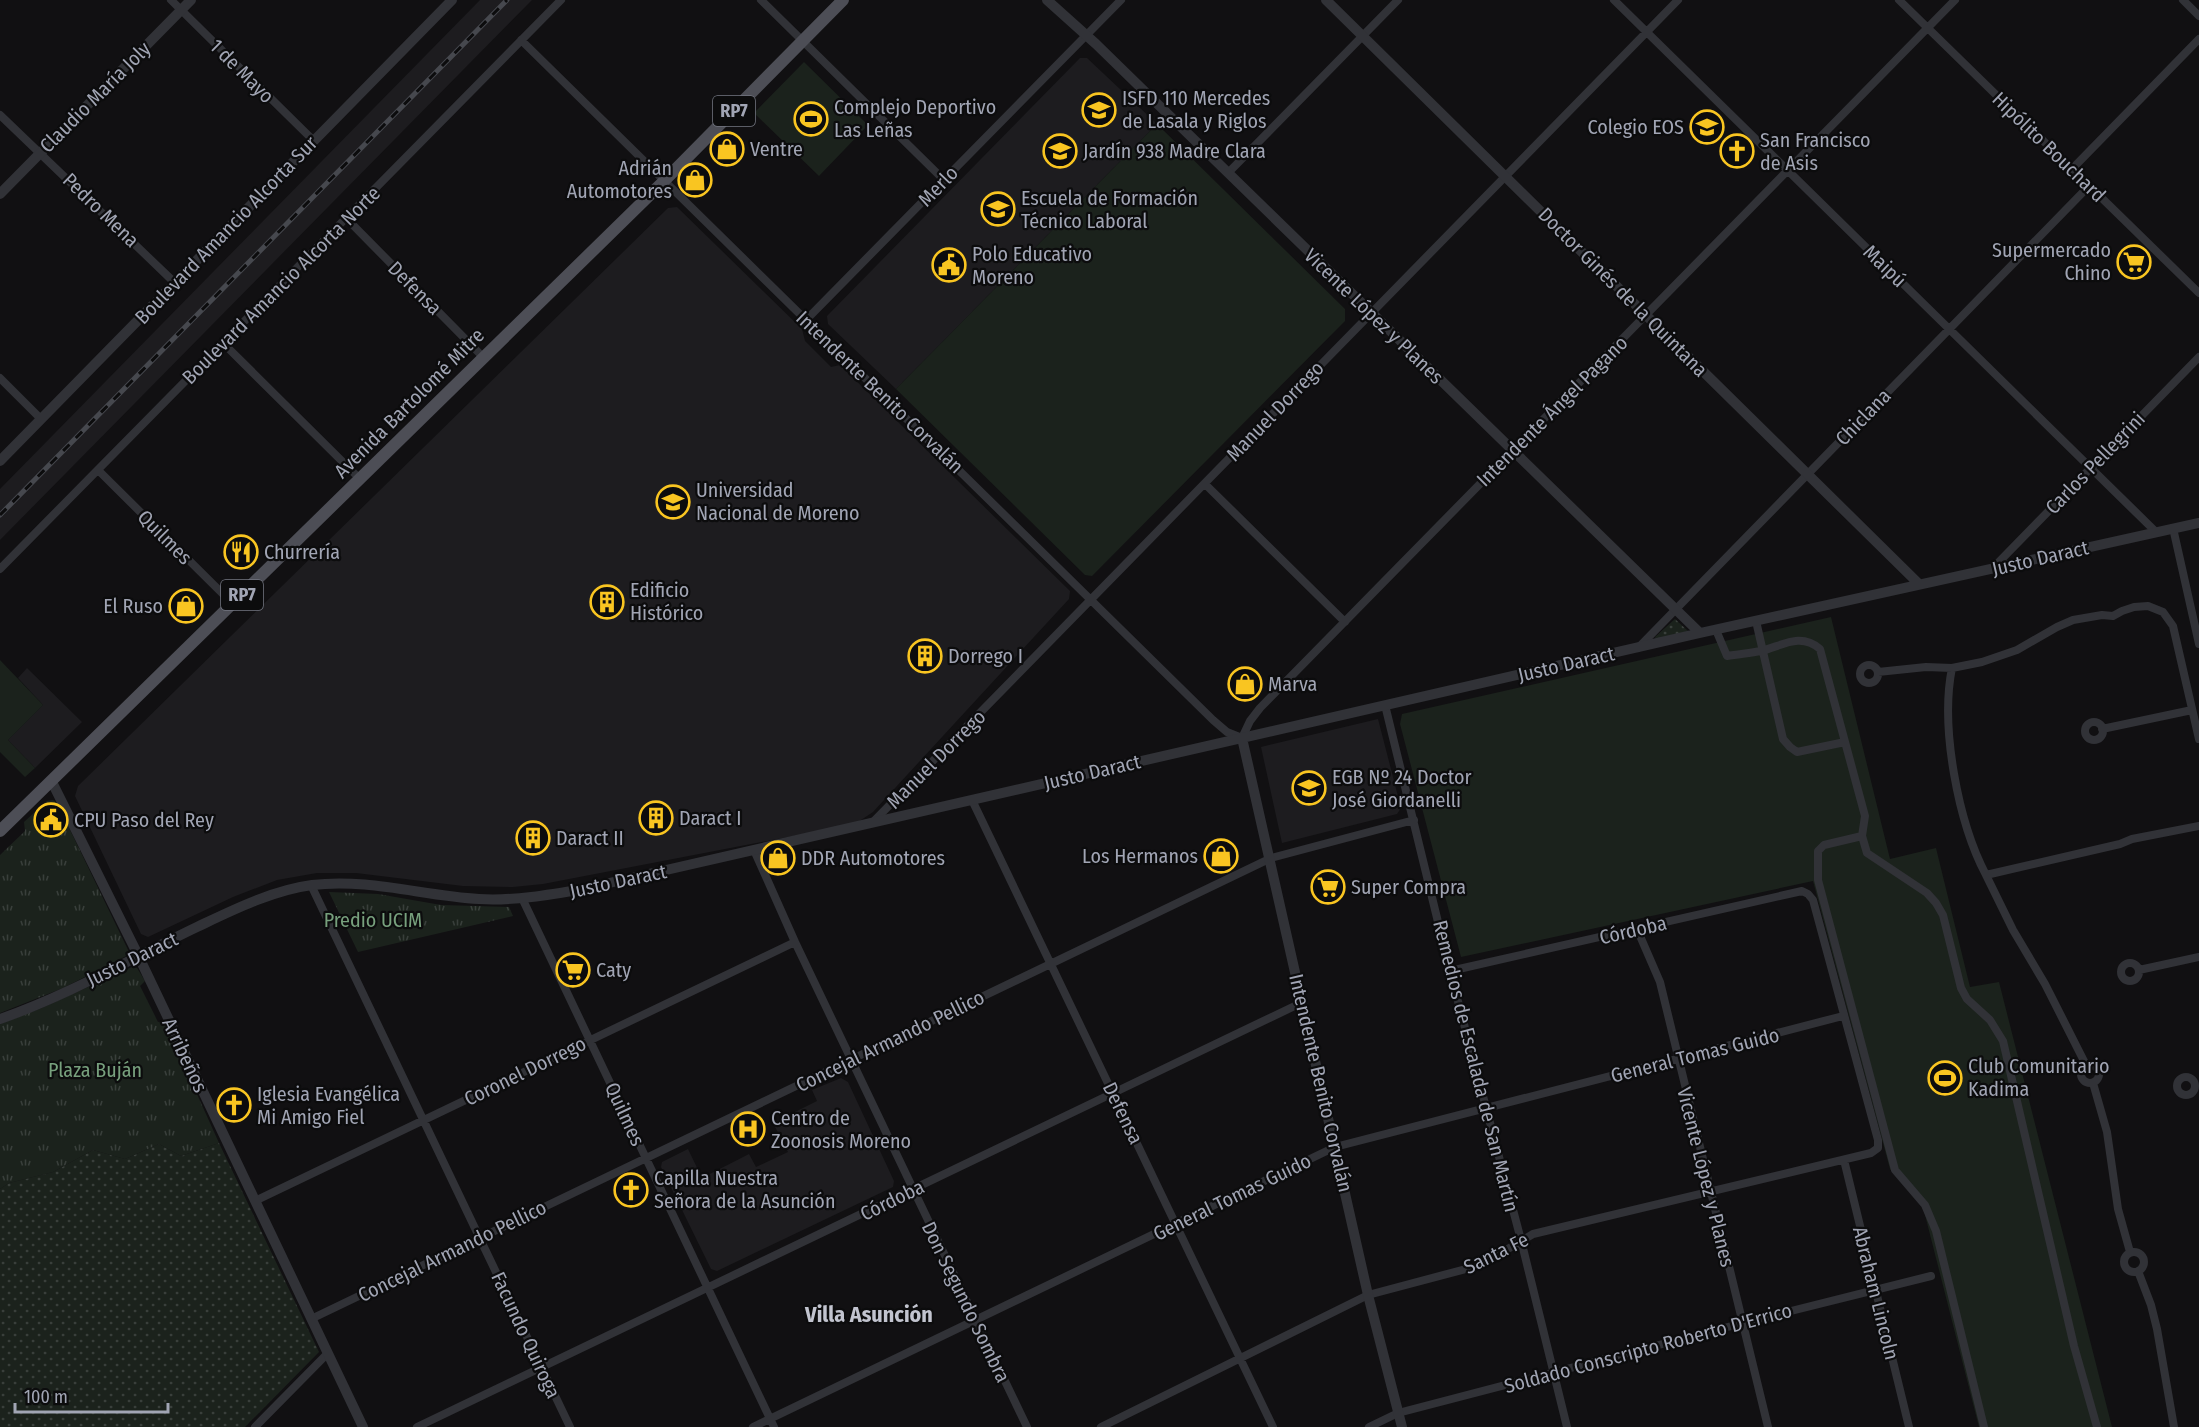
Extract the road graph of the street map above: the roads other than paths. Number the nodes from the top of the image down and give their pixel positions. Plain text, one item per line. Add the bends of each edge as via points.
1 (171, 0) edge
2 (191, 0) edge
3 (452, 0) edge
4 (561, 0) edge
5 (761, 0) edge
6 (843, 0) edge
7 (1047, 0) edge
8 (1121, 0) edge
9 (1326, 0) edge
10 (1398, 0) edge
11 (1614, 0) edge
12 (1678, 0) edge
13 (1899, 0) edge
14 (1955, 0) edge
15 (2183, 0) edge
16 (181, 10) junction
17 (2199, 16) edge
18 (1927, 28) junction
19 (1647, 32) junction
20 (1085, 36) junction
21 (1363, 36) junction
22 (2199, 39) edge
23 (521, 40) junction
24 (803, 41) junction
25 (0, 115) edge
26 (314, 141) junction
27 (41, 152) junction
28 (2072, 169) junction
29 (1788, 171) junction
30 (1228, 173) junction
31 (1506, 177) junction
32 (944, 180) junction
33 (664, 181) junction
34 (2089, 186) junction
35 (0, 194) edge
36 (346, 218) junction
37 (175, 283) junction
38 (2199, 293) edge
39 (1371, 313) junction
40 (1646, 315) junction
41 (806, 320) junction
42 (1949, 329) junction
43 (223, 343) junction
44 (2199, 357) edge
45 (484, 358) junction
46 (0, 378) edge
47 (41, 419) junction
48 (1512, 451) junction
49 (0, 461) edge
50 (2090, 468) junction
51 (98, 470) junction
52 (1807, 474) junction
53 (360, 479) junction
54 (1205, 484) junction
55 (2199, 523) edge
56 (2173, 528) junction
57 (2156, 532) junction
58 (0, 569) edge
59 (1991, 569) junction
60 (1919, 584) junction
61 (1092, 600) junction
62 (233, 604) junction
63 (1675, 609) junction
64 (1756, 621) junction
65 (1345, 622) junction
66 (1716, 630) junction
67 (1700, 633) junction
68 (2199, 644) edge
69 (1637, 648) junction
70 (1763, 650) junction
71 (1952, 668) junction
72 (1878, 672) dead end
73 (1385, 705) junction
74 (2192, 710) junction
75 (2102, 729) dead end
76 (1242, 738) junction
77 (2199, 739) edge
78 (1845, 742) junction
79 (52, 782) junction
80 (972, 800) junction
81 (1414, 820) junction
82 (873, 822) junction
83 (2199, 826) edge
84 (0, 831) edge
85 (1862, 836) junction
86 (754, 850) junction
87 (1271, 858) junction
88 (1986, 875) junction
89 (311, 885) junction
90 (522, 898) junction
91 (1636, 929) junction
92 (795, 942) junction
93 (138, 955) junction
94 (2199, 957) edge
95 (1051, 964) junction
96 (2139, 970) dead end
97 (1450, 971) junction
98 (1303, 1002) junction
99 (1844, 1016) junction
100 (0, 1019) edge
101 (590, 1040) junction
102 (1678, 1059) junction
103 (851, 1060) junction
104 (2086, 1065) junction
105 (2093, 1083) junction
106 (1113, 1094) junction
107 (1487, 1109) junction
108 (424, 1120) junction
109 (1335, 1147) junction
110 (646, 1158) junction
111 (1844, 1160) junction
112 (913, 1190) junction
113 (1710, 1191) junction
114 (255, 1201) junction
115 (1176, 1224) junction
116 (480, 1238) junction
117 (1521, 1240) junction
118 (2130, 1252) junction
119 (2138, 1271) junction
120 (1931, 1276) dead end
121 (708, 1288) junction
122 (1875, 1290) junction
123 (1368, 1295) junction
124 (311, 1319) junction
125 (975, 1320) junction
126 (1743, 1323) junction
127 (328, 1353) junction
128 (1240, 1359) junction
129 (542, 1368) junction
130 (1553, 1372) junction
131 (1398, 1413) junction
132 (772, 1423) edge
133 (255, 1427) edge
134 (363, 1427) edge
135 (417, 1427) edge
136 (570, 1427) edge
137 (753, 1427) edge
138 (1027, 1427) edge
139 (1101, 1427) edge
140 (1273, 1427) edge
141 (1369, 1427) edge
142 (1401, 1427) edge
143 (1567, 1427) edge
144 (1768, 1427) edge
145 (1909, 1427) edge
146 (1984, 1427) edge
147 (2097, 1427) edge
148 (2174, 1427) edge

1 - 16 street, 1 de Mayo
2 - 16 street, Claudio María Joly
3 - 26 street, Boulevard Amancio Alcorta Sur
4 - 23 street, Boulevard Amancio Alcorta Norte
5 - 24 street
6 - 24 main road, Avenida Bartolomé Mitre / RP7
7 - 20 street, Vicente López y Planes
8 - 20 street, Merlo
9 - 21 street, Doctor Ginés de la Quintana
10 - 21 street
11 - 19 street, Maipú
12 - 19 street, Manuel Dorrego
13 - 18 street, Hipólito Bouchard
14 - 18 street, Intendente Ángel Pagano
15 - 17 street
16 - 26 street, 1 de Mayo
16 - 27 street, Claudio María Joly
18 - 28 street, Hipólito Bouchard
18 - 29 street, Intendente Ángel Pagano
19 - 29 street, Maipú
19 - 31 street, Manuel Dorrego
20 - 30 street, Vicente López y Planes
20 - 32 street, Merlo
21 - 30 street
21 - 31 street, Doctor Ginés de la Quintana
22 - 28 street
23 - 33 street, Intendente Benito Corvalán
23 - 36 street, Boulevard Amancio Alcorta Norte
24 - 32 street
24 - 33 main road, Avenida Bartolomé Mitre / RP7
25 - 27 street, Pedro Mena
26 - 37 street, Boulevard Amancio Alcorta Sur
27 - 35 street, Claudio María Joly
27 - 37 street, Pedro Mena
28 - 34 street, Hipólito Bouchard
29 - 40 street, Intendente Ángel Pagano
29 - 42 street, Maipú
30 - 39 street, Vicente López y Planes
31 - 39 street, Manuel Dorrego
31 - 40 street, Doctor Ginés de la Quintana
32 - 41 street, Merlo
33 - 41 street, Intendente Benito Corvalán
33 - 45 main road, Avenida Bartolomé Mitre / RP7
34 - 38 street, Hipólito Bouchard
34 - 42 street, Chiclana
36 - 43 street, Boulevard Amancio Alcorta Norte
36 - 45 street, Defensa
37 - 47 street, Boulevard Amancio Alcorta Sur
39 - 48 street, Vicente López y Planes
39 - 54 street, Manuel Dorrego
40 - 48 street, Intendente Ángel Pagano
40 - 52 street, Doctor Ginés de la Quintana
41 - 61 street, Intendente Benito Corvalán
42 - 50 street, Maipú
42 - 52 street, Chiclana
43 - 51 street, Boulevard Amancio Alcorta Norte
43 - 53 street
44 - 50 street, Carlos Pellegrini
45 - 53 main road, Avenida Bartolomé Mitre / RP7
46 - 47 street
47 - 49 street, Boulevard Amancio Alcorta Sur
48 - 63 street, Vicente López y Planes
48 - 65 street, Intendente Ángel Pagano
50 - 57 street, Maipú
50 - 59 street, Carlos Pellegrini
51 - 58 street, Boulevard Amancio Alcorta Norte
51 - 62 street, Quilmes
52 - 60 street, Doctor Ginés de la Quintana
52 - 63 street, Chiclana
53 - 62 main road, Avenida Bartolomé Mitre / RP7
54 - 61 street, Manuel Dorrego
54 - 65 street
55 - 56 street, Justo Daract
56 - 57 street, Justo Daract
56 - 68 street
57 - 59 street, Justo Daract
59 - 60 street, Justo Daract
60 - 64 street, Justo Daract
61 - 76 street, Intendente Benito Corvalán via 1227,732
61 - 82 street, Manuel Dorrego
62 - 79 main road, Avenida Bartolomé Mitre / RP7
63 - 67 street, Vicente López y Planes
63 - 69 street, Chiclana
64 - 66 street, Justo Daract
64 - 70 street
65 - 76 street, Intendente Ángel Pagano via 1260,708
66 - 67 street, Justo Daract
66 - 70 street via 1727,656
67 - 69 street, Justo Daract
69 - 73 street, Justo Daract
70 - 78 street via 1787,641 1806,641 1820,649
70 - 78 street via 1783,739 1790,747 1797,752
71 - 72 street
71 - 74 street via 2017,650 2073,620 2109,617 2148,606 2163,612 2173,626
71 - 88 street via 1947,702 1951,746 1965,825
73 - 76 street, Justo Daract
73 - 81 street, Remedios de Escalada de San Martín
74 - 75 street
74 - 77 street
76 - 80 street, Justo Daract
76 - 87 street, Intendente Benito Corvalán
78 - 85 street via 1866,816
79 - 84 main road, Avenida Bartolomé Mitre / RP7
79 - 93 street, Arribeños
80 - 82 street, Justo Daract
80 - 95 street, Defensa
81 - 87 street, Concejal Armando Pellico
81 - 97 street, Remedios de Escalada de San Martín
82 - 86 street, Justo Daract
83 - 88 street
85 - 146 street via 1824,845 1818,851 1818,880 1896,1170 1925,1205 1936,1231
85 - 147 street via 1872,858 1927,893 1936,903 1943,915 1960,988 1990,1020 2003,1041 2074,1346
86 - 90 street, Justo Daract via 583,889
86 - 92 street, Don Segundo Sombra
87 - 95 street, Concejal Armando Pellico
87 - 98 street, Intendente Benito Corvalán
88 - 104 street
89 - 90 street, Justo Daract via 370,885 480,899
89 - 93 street, Justo Daract via 264,898
89 - 108 street, Facundo Quiroga
90 - 101 street, Quilmes
91 - 97 street, Córdoba
91 - 99 street, Córdoba via 1802,891 1813,900
91 - 102 street, Vicente López y Planes via 1660,982
92 - 101 street, Coronel Dorrego
92 - 103 street, Don Segundo Sombra
93 - 100 street, Justo Daract
93 - 114 street, Arribeños
94 - 96 street
95 - 103 street, Concejal Armando Pellico
95 - 106 street, Defensa
97 - 107 street, Remedios de Escalada de San Martín
98 - 106 street, Córdoba
98 - 109 street, Intendente Benito Corvalán
99 - 102 street, General Tomas Guido
99 - 111 street, Santa Fe via 1878,1140 1878,1148 1872,1153
101 - 108 street, Coronel Dorrego
101 - 110 street, Quilmes
102 - 107 street, General Tomas Guido
102 - 113 street, Vicente López y Planes
103 - 110 street, Concejal Armando Pellico
103 - 112 street, Don Segundo Sombra
104 - 105 street via 2081,1077
104 - 105 street via 2093,1065 2099,1072
105 - 118 street via 2107,1132 2118,1209
106 - 112 street, Córdoba
106 - 115 street, Defensa
107 - 109 street, General Tomas Guido
107 - 117 street, Remedios de Escalada de San Martín
108 - 114 street, Coronel Dorrego
108 - 116 street, Facundo Quiroga
109 - 115 street, General Tomas Guido
109 - 123 street, Intendente Benito Corvalán
110 - 116 street, Concejal Armando Pellico
110 - 121 street, Quilmes
111 - 113 street, Santa Fe
111 - 122 street, Abraham Lincoln
112 - 121 street, Córdoba
112 - 125 street, Don Segundo Sombra
113 - 117 street, Santa Fe
113 - 126 street, Vicente López y Planes
114 - 124 street, Arribeños
115 - 125 street, General Tomas Guido
115 - 128 street, Defensa
116 - 124 street, Concejal Armando Pellico
116 - 129 street, Facundo Quiroga
117 - 123 street, Santa Fe via 1481,1265
117 - 130 street, Remedios de Escalada de San Martín
118 - 119 street via 2125,1266 2129,1271
118 - 119 street via 2143,1256 2145,1263
119 - 148 street via 2157,1329
120 - 122 street, Soldado Conscripto Roberto D'Errico
121 - 129 street, Córdoba
121 - 132 street, Quilmes
122 - 126 street, Soldado Conscripto Roberto D'Errico
122 - 145 street, Abraham Lincoln
123 - 128 street, Santa Fe
123 - 131 street, Intendente Benito Corvalán
124 - 127 street, Arribeños
125 - 132 street, General Tomas Guido
125 - 138 street, Don Segundo Sombra
126 - 130 street, Soldado Conscripto Roberto D'Errico
126 - 144 street, Vicente López y Planes
127 - 133 street
127 - 134 street, Arribeños
128 - 139 street, Santa Fe
128 - 140 street, Defensa
129 - 135 street, Córdoba
129 - 136 street, Facundo Quiroga
130 - 131 street, Soldado Conscripto Roberto D'Errico
130 - 143 street, Remedios de Escalada de San Martín
131 - 141 street, Soldado Conscripto Roberto D'Errico
131 - 142 street, Intendente Benito Corvalán
132 - 137 street, General Tomas Guido

